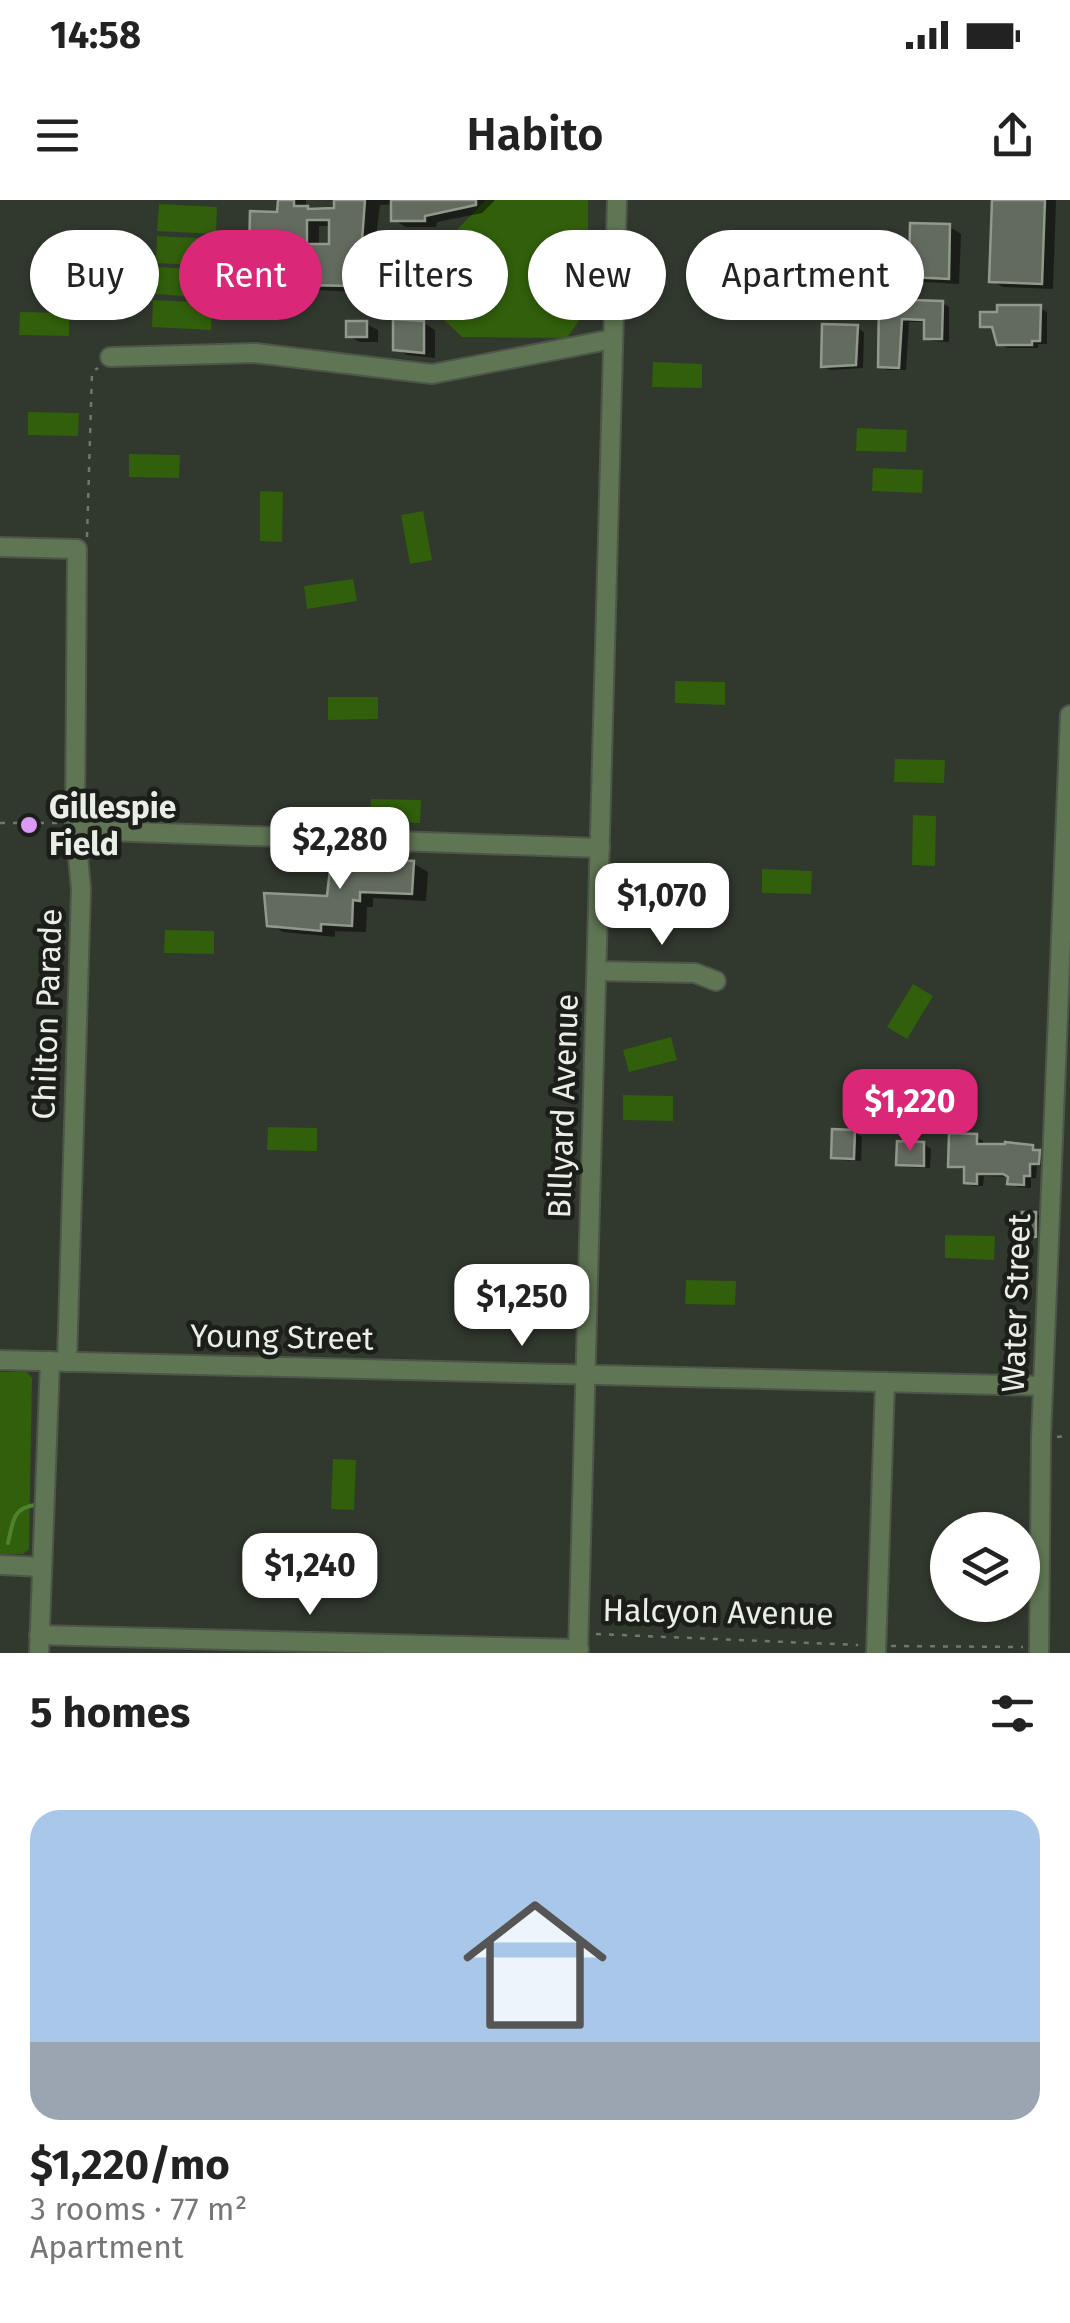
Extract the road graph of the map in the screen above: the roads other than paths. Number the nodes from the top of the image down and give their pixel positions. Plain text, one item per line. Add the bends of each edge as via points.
1 (617, 200) edge
2 (614, 339) junction
3 (110, 357) road end
4 (0, 546) edge
5 (1070, 715) edge
6 (75, 827) junction
7 (600, 848) junction
8 (597, 971) junction
9 (716, 982) dead end
10 (0, 1360) edge
11 (58, 1362) junction
12 (586, 1375) junction
13 (884, 1382) junction
14 (1043, 1386) junction
15 (0, 1565) edge
16 (42, 1567) junction
17 (39, 1644) edge
18 (306, 1647) edge
19 (876, 1649) edge
20 (1039, 1650) edge
21 (578, 1651) edge

1 - 2 street, Billyard Avenue
2 - 3 street via 432,374 255,353
2 - 7 street, Billyard Avenue
4 - 6 street, Chilton Parade via 77,549
5 - 14 street, Water Street
6 - 7 street
6 - 11 street, Chilton Parade via 82,889
7 - 8 street, Billyard Avenue
8 - 9 street via 695,973
8 - 12 street, Billyard Avenue
10 - 11 street, Young Street
11 - 12 street, Young Street
11 - 16 street, Chilton Parade
12 - 13 street, Young Street
12 - 21 street, Billyard Avenue
13 - 14 street, Young Street
13 - 19 street
14 - 20 street, Water Street
15 - 16 street
16 - 17 street, Chilton Parade
17 - 18 street, Halcyon Avenue
18 - 21 street, Halcyon Avenue

